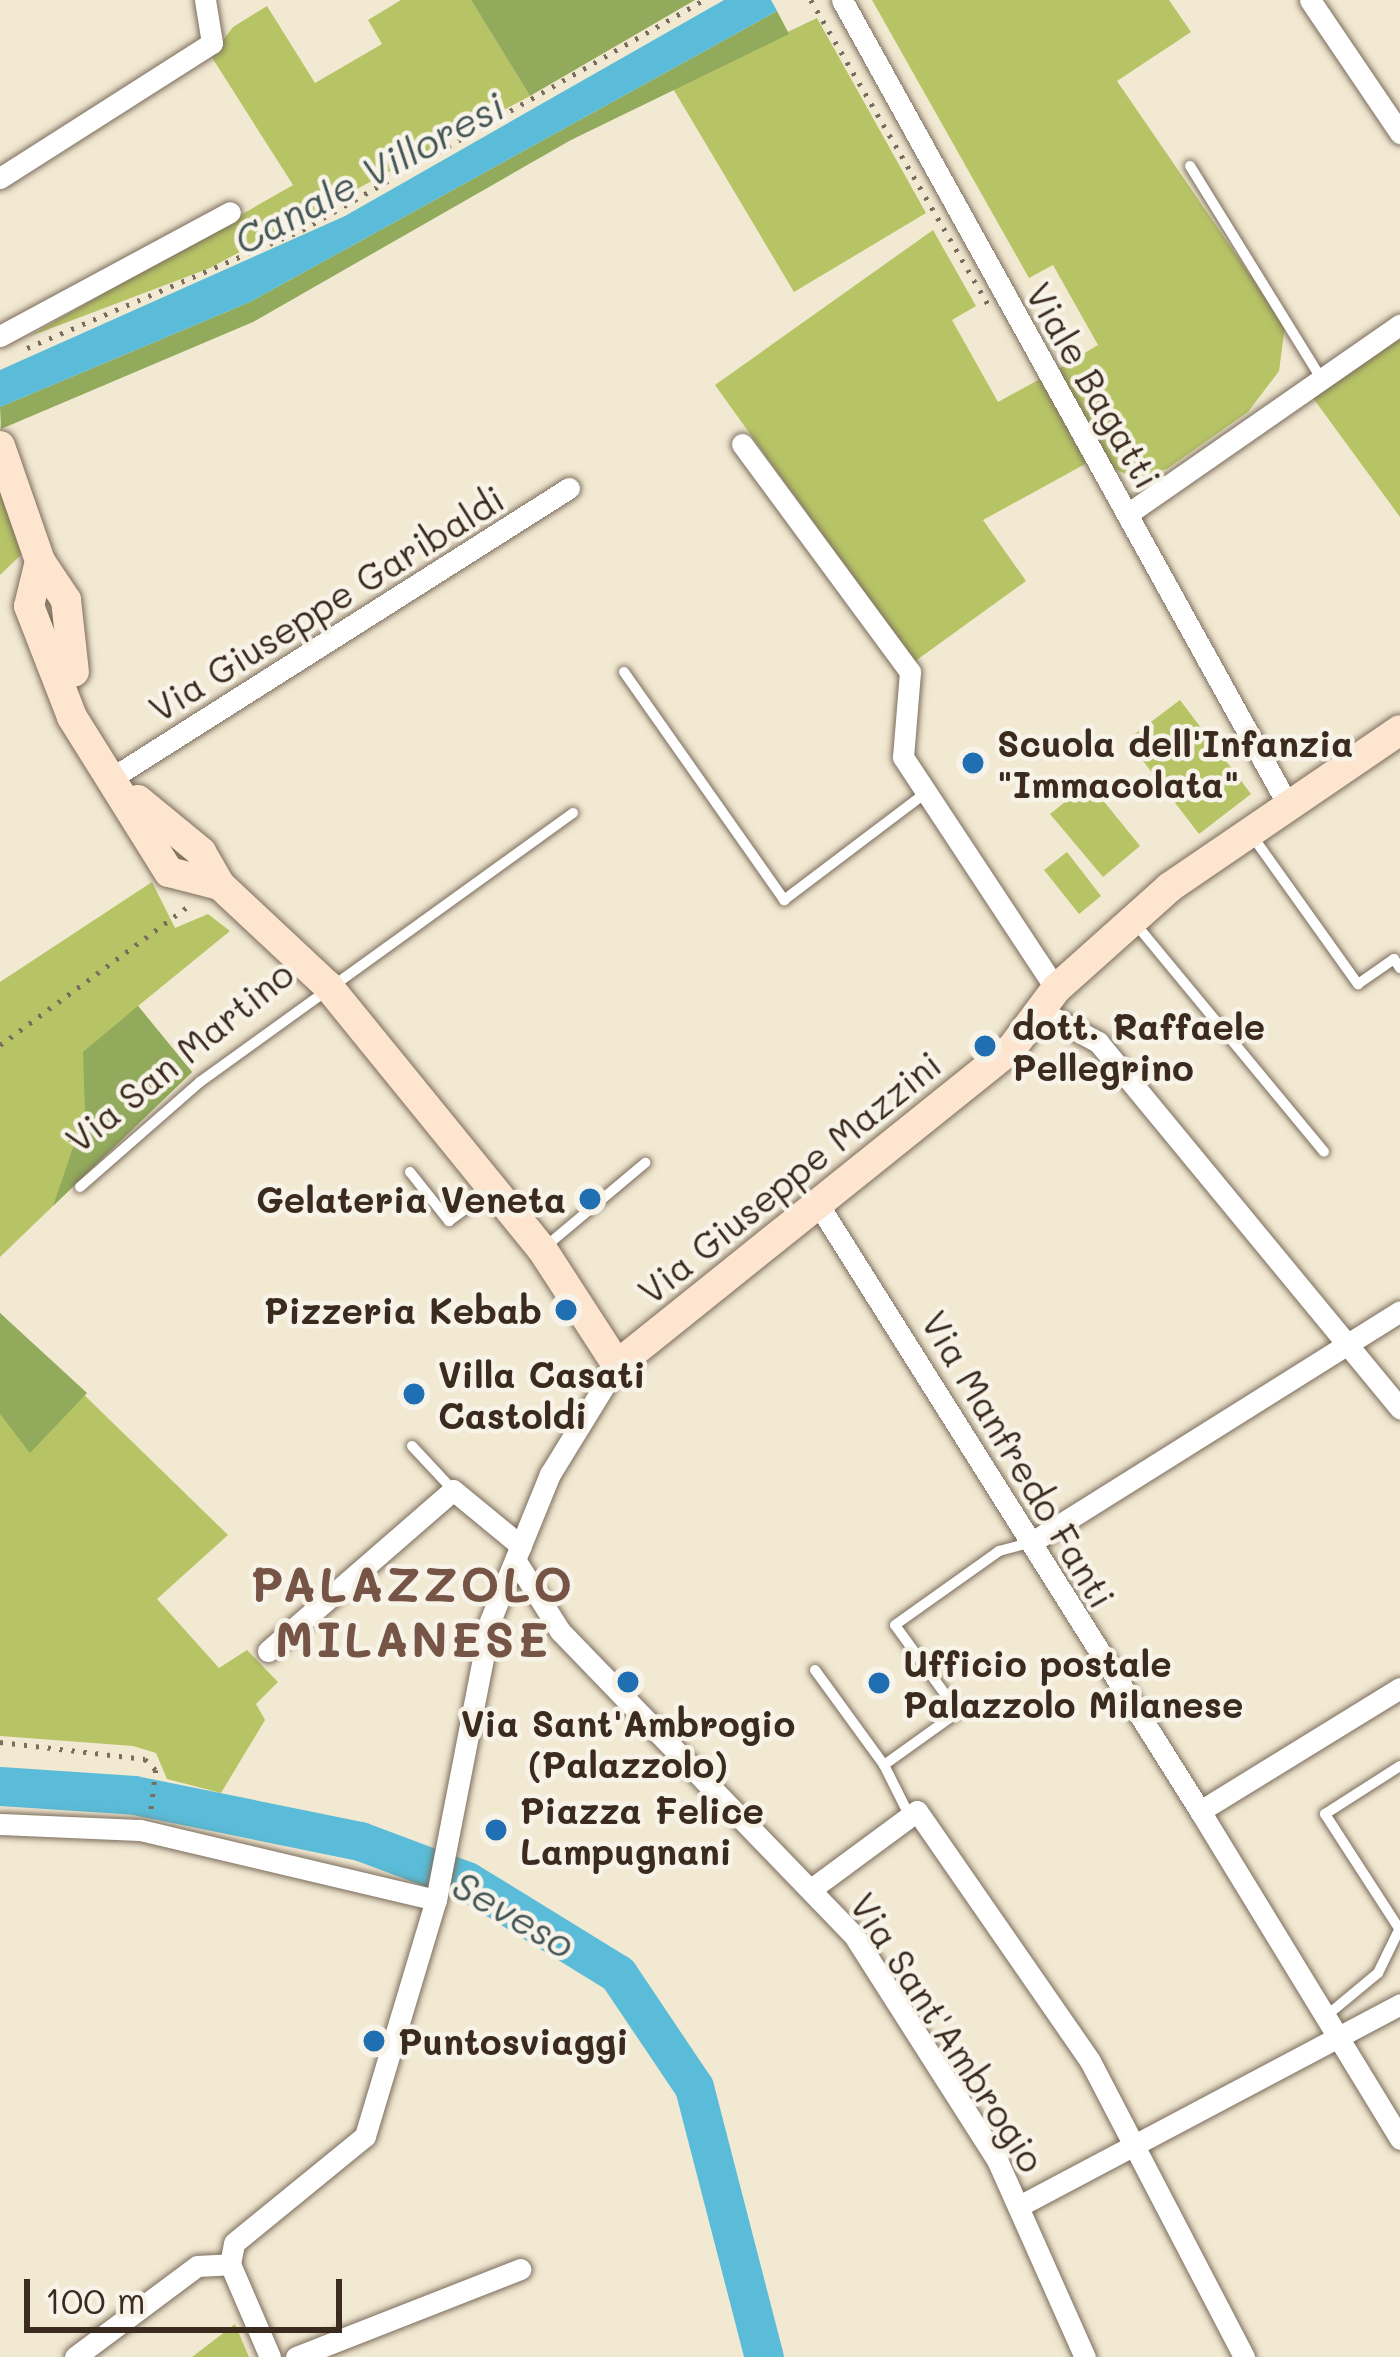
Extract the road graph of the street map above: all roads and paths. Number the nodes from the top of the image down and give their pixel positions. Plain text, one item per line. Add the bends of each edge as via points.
1 (205, 0) edge
2 (704, 0) edge
3 (811, 0) edge
4 (842, 0) edge
5 (1310, 0) edge
6 (822, 15) dead end
7 (1400, 133) edge
8 (1190, 166) dead end
9 (0, 178) edge
10 (230, 212) dead end
11 (1400, 325) edge
12 (9, 343) edge
13 (1321, 377) junction
14 (742, 444) dead end
15 (0, 446) edge
16 (569, 488) dead end
17 (1130, 514) junction
18 (40, 561) junction
19 (624, 671) dead end
20 (1400, 730) edge
21 (118, 774) junction
22 (927, 792) junction
23 (1288, 803) junction
24 (573, 813) dead end
25 (1248, 830) junction
26 (208, 893) junction
27 (1132, 919) junction
28 (1400, 968) edge
29 (328, 986) junction
30 (1049, 1000) junction
31 (0, 1045) edge
32 (1324, 1152) dead end
33 (645, 1163) dead end
34 (410, 1172) dead end
35 (80, 1187) dead end
36 (494, 1188) junction
37 (818, 1204) junction
38 (542, 1249) junction
39 (1400, 1311) edge
40 (1350, 1342) junction
41 (617, 1365) junction
42 (1400, 1408) edge
43 (412, 1446) dead end
44 (456, 1491) junction
45 (1032, 1542) junction
46 (519, 1554) junction
47 (268, 1651) dead end
48 (815, 1670) dead end
49 (1400, 1688) edge
50 (0, 1742) edge
51 (884, 1766) junction
52 (1400, 1766) edge
53 (907, 1811) junction
54 (1199, 1811) junction
55 (150, 1816) dead end
56 (0, 1824) edge
57 (814, 1887) junction
58 (437, 1894) junction
59 (1400, 1930) edge
60 (1400, 2004) edge
61 (1325, 2017) junction
62 (1340, 2040) junction
63 (1400, 2138) edge
64 (1139, 2147) junction
65 (1021, 2205) junction
66 (230, 2264) junction
67 (520, 2270) dead end
68 (75, 2357) edge
69 (270, 2357) edge
70 (296, 2357) edge
71 (1085, 2357) edge
72 (1244, 2357) edge

1 - 9 street via 212,43
2 - 12 path via 302,230
3 - 6 path
4 - 17 street, Viale Bagatti
5 - 7 street
8 - 13 lane
10 - 12 street
11 - 13 street
13 - 17 street
14 - 22 street via 910,672 916,693 900,745
15 - 18 street, Via San Martino
16 - 21 street, Via Giuseppe Garibaldi
17 - 23 street, Viale Bagatti
18 - 21 street, Via San Martino via 66,600 76,680
18 - 26 street, Via San Martino via 31,612 100,772 174,878
19 - 22 lane via 784,900
20 - 23 street, Via Giuseppe Mazzini
21 - 26 street, Via San Martino via 201,852
22 - 30 street
23 - 25 street, Via Giuseppe Mazzini
24 - 29 lane, Via San Martino
25 - 27 street, Via Giuseppe Mazzini
25 - 28 lane via 1358,984 1394,959
26 - 29 street, Via San Martino
26 - 31 path
27 - 30 street, Via Giuseppe Mazzini
27 - 32 lane
29 - 35 lane, Via San Martino
29 - 36 street, Via San Martino
30 - 37 street, Via Giuseppe Mazzini
30 - 40 street via 1099,1042 1260,1248
33 - 38 lane
34 - 36 lane via 449,1221
36 - 38 street, Via San Martino
37 - 41 street, Via Giuseppe Mazzini
37 - 45 street, Via Manfredo Fanti
38 - 41 street, Via San Martino
39 - 40 street
40 - 42 street
40 - 45 street
41 - 46 street, Via Giuseppe Mazzini via 592,1394
43 - 44 lane
44 - 46 street, Via Sant'Ambrogio
44 - 47 street
45 - 51 lane via 999,1551 896,1625 958,1712
45 - 54 street, Via Manfredo Fanti
46 - 57 street, Via Sant'Ambrogio via 560,1631
46 - 58 street, Via Giuseppe Mazzini via 473,1677
48 - 51 lane
49 - 54 street
50 - 55 path via 146,1759 156,1770
51 - 53 lane
52 - 59 lane via 1324,1814
53 - 57 street
53 - 64 street via 1077,2042
54 - 61 street, Via Manfredo Fanti
56 - 58 street via 140,1830
57 - 65 street, Via Sant'Ambrogio
58 - 66 street, Via Giuseppe Mazzini via 365,2136 234,2242
59 - 61 lane via 1378,1973
60 - 62 street
61 - 62 street, Via Manfredo Fanti
62 - 63 street, Via Manfredo Fanti
62 - 64 street
64 - 65 street
64 - 72 street
65 - 71 street, Via Sant'Ambrogio
66 - 68 street via 197,2266
66 - 69 street
67 - 70 street

